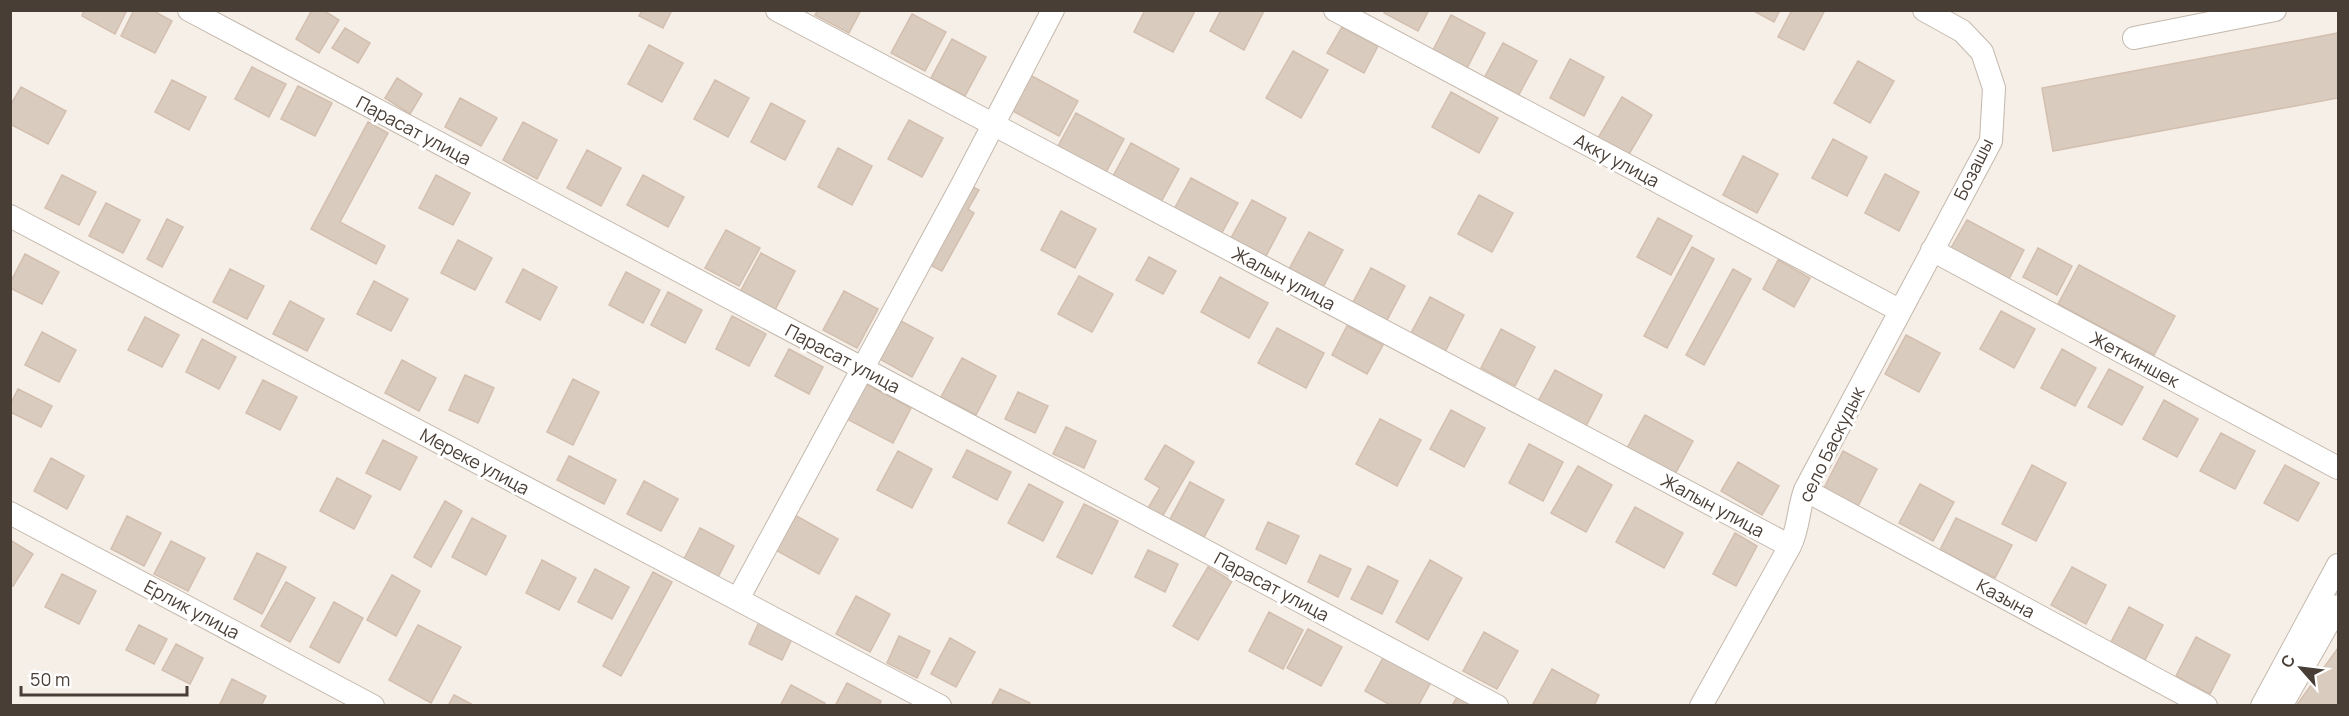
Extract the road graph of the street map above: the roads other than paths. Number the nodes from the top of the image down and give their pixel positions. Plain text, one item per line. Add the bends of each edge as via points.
1 (189, 10) edge
2 (777, 10) edge
3 (1053, 10) edge
4 (1335, 10) edge
5 (1924, 10) edge
6 (2276, 10) edge
7 (2134, 38) dead end
8 (992, 124) junction
9 (10, 216) edge
10 (1932, 250) junction
11 (1899, 310) junction
12 (862, 368) junction
13 (2338, 468) edge
14 (1805, 490) junction
15 (10, 513) edge
16 (1790, 546) junction
17 (2338, 565) edge
18 (738, 599) junction
19 (2338, 606) edge
20 (373, 705) edge
21 (940, 705) edge
22 (1497, 705) edge
23 (1701, 705) edge
24 (2206, 705) edge
25 (2262, 705) edge
26 (2281, 705) edge

1 - 12 street, Парасат улица
2 - 8 street, Жалын улица
3 - 8 street
4 - 11 street, Акку улица
5 - 10 street, Бозашы via 1962,31 1976,45 1994,88 1991,141
6 - 7 street
8 - 12 street
8 - 16 street, Жалын улица
9 - 18 street, Мереке улица
10 - 11 street, Бозашы
10 - 13 street, Жеткиншек
11 - 14 street, село Баскудык
12 - 18 street
12 - 22 street, Парасат улица
14 - 16 street, село Баскудык
14 - 24 street, Казына
15 - 20 street, Ерлик улица
16 - 23 street, село Баскудык
17 - 25 street
18 - 21 street, Мереке улица
19 - 26 street

